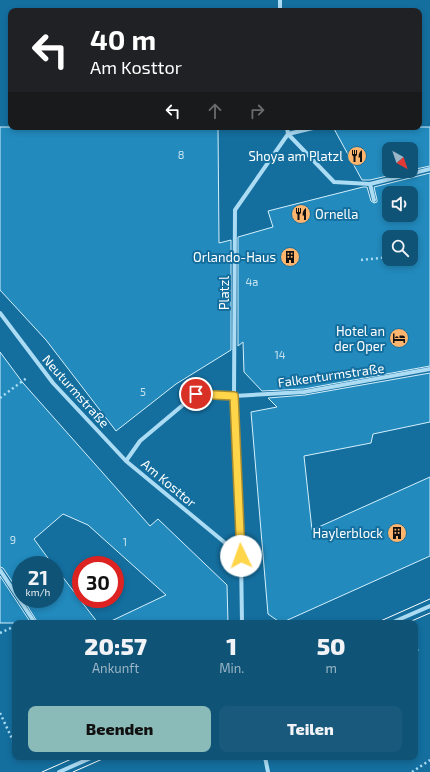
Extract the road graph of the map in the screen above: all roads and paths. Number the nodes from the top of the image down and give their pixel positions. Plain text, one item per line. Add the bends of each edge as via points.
1 (287, 130) edge
2 (305, 130) edge
3 (288, 134) junction
4 (430, 169) edge
5 (370, 184) junction
6 (374, 200) dead end
7 (382, 258) edge
8 (361, 260) dead end
9 (0, 313) edge
10 (430, 369) edge
11 (18, 385) dead end
12 (234, 396) junction
13 (0, 398) edge
14 (126, 461) junction
15 (241, 556) junction
16 (0, 570) edge
17 (430, 606) edge
18 (33, 620) edge
19 (242, 620) edge
20 (398, 620) edge
21 (12, 627) edge
22 (0, 633) edge
23 (0, 713) edge
24 (12, 738) edge
25 (86, 760) edge
26 (266, 760) edge
27 (430, 760) edge
28 (59, 772) edge
29 (268, 772) edge
30 (412, 772) edge

1 - 3 street
2 - 3 street
3 - 5 street via 334,182
3 - 12 street, Platzl via 235,210
4 - 5 street
5 - 6 street
7 - 8 path
9 - 14 street, Neuturmstraße via 53,383
10 - 12 street, Falkenturmstraße via 304,392
11 - 13 path
12 - 14 street, Am Kosttor via 196,394 140,441
12 - 15 street
14 - 15 street, Am Kosttor
15 - 19 street
16 - 18 street
17 - 20 street
21 - 22 path
23 - 24 path
25 - 28 street
26 - 29 street
27 - 30 path

